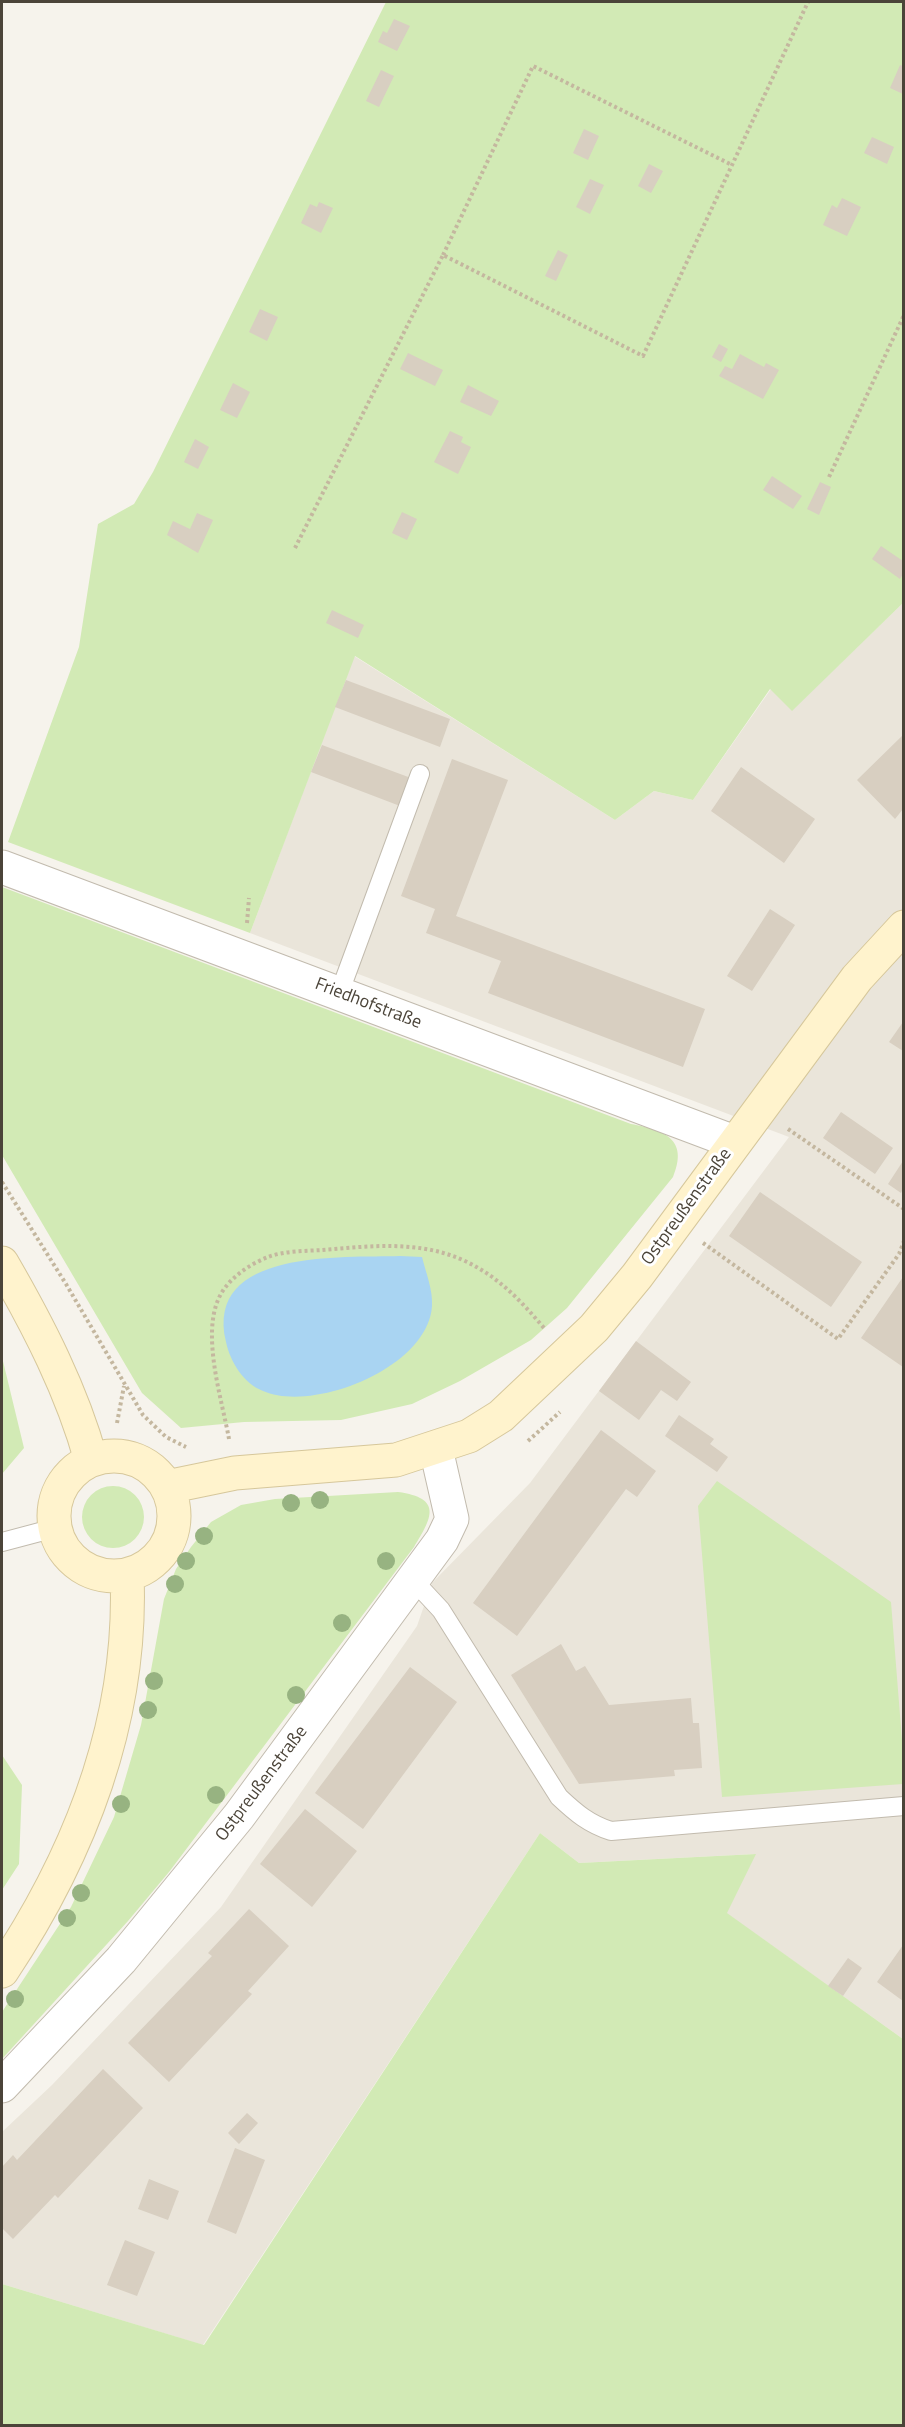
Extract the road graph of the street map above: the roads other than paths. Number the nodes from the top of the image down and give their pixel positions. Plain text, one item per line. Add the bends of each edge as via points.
1 (420, 774) dead end
2 (2, 867) edge
3 (903, 927) edge
4 (339, 994) junction
5 (734, 1142) junction
6 (2, 1263) edge
7 (436, 1449) junction
8 (91, 1461) junction
9 (167, 1487) junction
10 (55, 1528) junction
11 (2, 1542) edge
12 (127, 1575) junction
13 (414, 1581) junction
14 (903, 1806) edge
15 (2, 1971) edge
16 (2, 2086) edge

1 - 4 lane
2 - 4 street, Friedhofstraße
3 - 5 street, Ostpreußenstraße via 857,978
4 - 5 street, Friedhofstraße
5 - 7 street, Ostpreußenstraße via 637,1276 594,1328 501,1416 469,1436
6 - 8 street via 30,1310 61,1378
7 - 9 street, Ostpreußenstraße via 396,1460 235,1473
7 - 13 street, Ostpreußenstraße via 452,1519
8 - 9 street via 125,1457 156,1473
8 - 10 street via 74,1472 61,1488
9 - 12 street via 174,1523 169,1541 152,1563
10 - 11 lane
10 - 12 street via 74,1561 107,1576
12 - 15 street via 129,1618 119,1691 86,1818 55,1882
13 - 14 lane via 441,1610 560,1797 595,1826 611,1831
13 - 16 street, Ostpreußenstraße via 239,1816 121,1960

